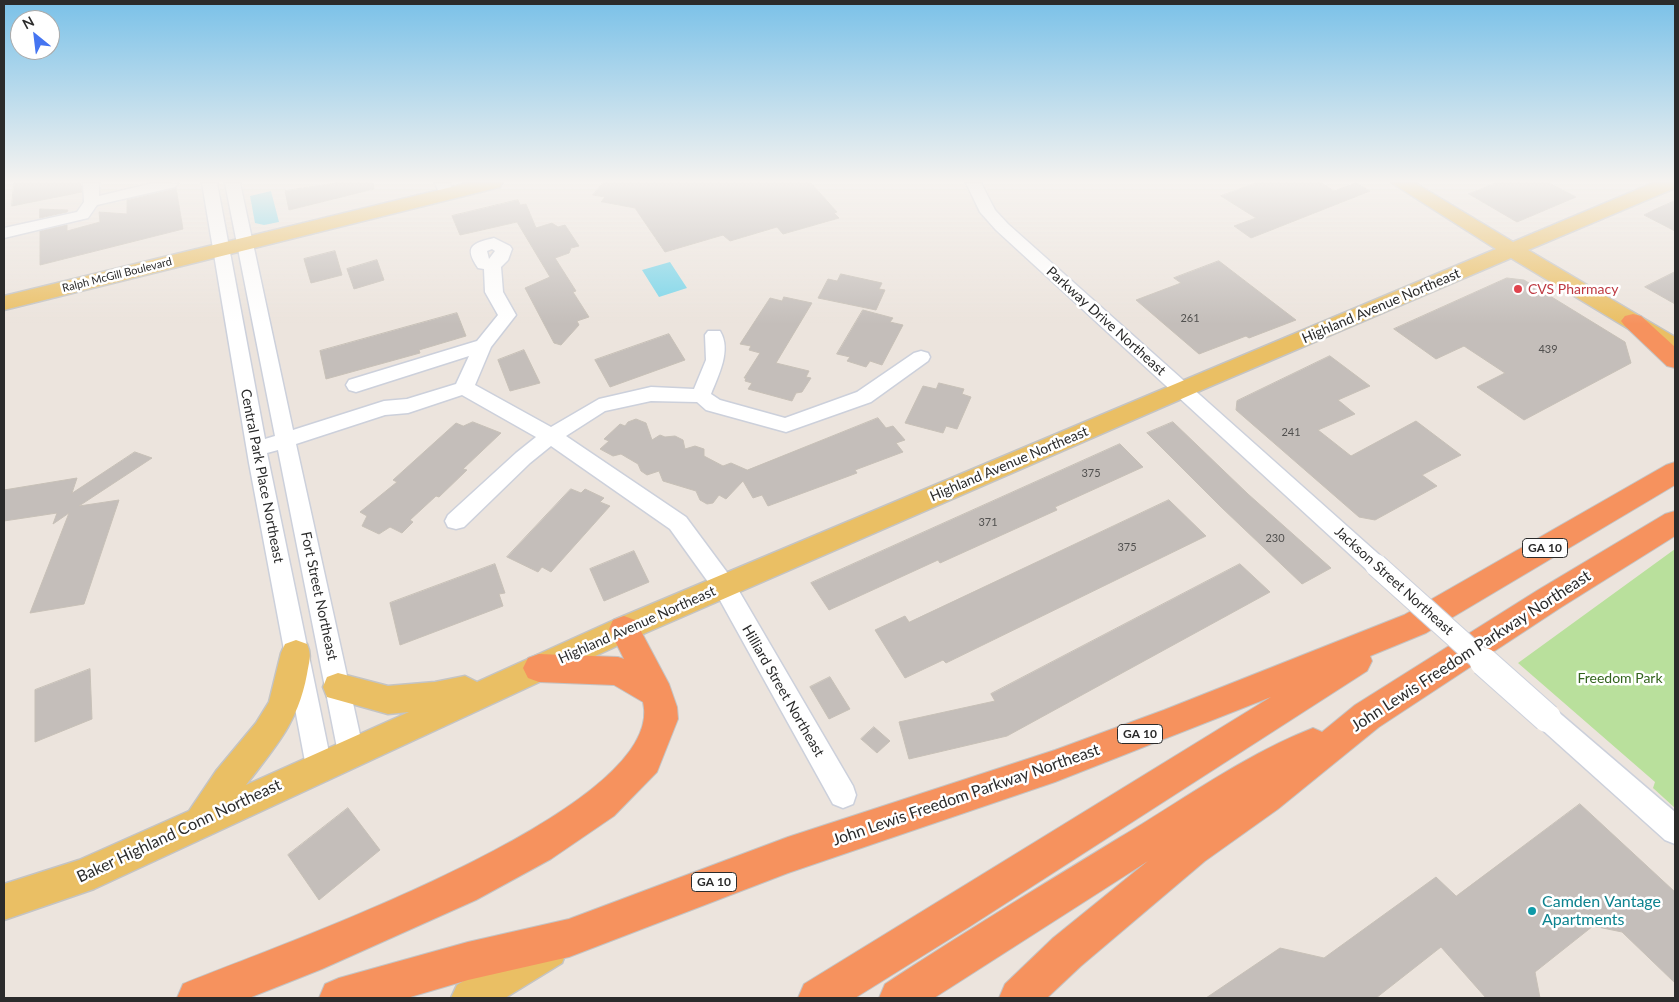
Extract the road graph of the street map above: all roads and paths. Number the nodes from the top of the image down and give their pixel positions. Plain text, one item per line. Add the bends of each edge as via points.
1 (18, 230) edge
2 (217, 230) edge
3 (241, 230) edge
4 (296, 230) edge
5 (1005, 230) edge
6 (1480, 230) edge
7 (1561, 230) edge
8 (4, 233) edge
9 (244, 244) junction
10 (220, 250) junction
11 (1514, 250) junction
12 (492, 266) dead end
13 (4, 303) edge
14 (1633, 321) junction
15 (714, 335) dead end
16 (483, 345) junction
17 (1675, 347) edge
18 (921, 357) dead end
19 (1675, 360) edge
20 (356, 385) dead end
21 (464, 388) junction
22 (1182, 390) junction
23 (701, 396) junction
24 (551, 436) junction
25 (288, 446) junction
26 (258, 456) junction
27 (1675, 472) edge
28 (456, 521) dead end
29 (1675, 522) edge
30 (724, 586) junction
31 (1414, 624) junction
32 (624, 629) junction
33 (296, 653) junction
34 (534, 670) junction
35 (338, 686) junction
36 (658, 693) junction
37 (1367, 716) junction
38 (351, 752) junction
39 (319, 767) junction
40 (843, 795) dead end
41 (1671, 819) edge
42 (201, 823) junction
43 (4, 902) edge
44 (569, 938) junction
45 (197, 998) edge
46 (339, 998) edge
47 (470, 998) edge
48 (818, 998) edge
49 (899, 998) edge
50 (1019, 998) edge

1 - 8 street
2 - 10 street, Central Park Place Northeast
3 - 9 street
4 - 9 main road, Ralph McGill Boulevard
5 - 22 street, Parkway Drive Northeast
6 - 11 main road
7 - 11 main road, Highland Avenue Northeast
9 - 10 main road, Ralph McGill Boulevard
9 - 25 street
10 - 13 main road, Ralph McGill Boulevard
10 - 26 street, Central Park Place Northeast
11 - 14 main road
11 - 22 main road, Highland Avenue Northeast
12 - 16 street via 494,292 507,315
14 - 17 main road
14 - 19 highway
15 - 23 street via 715,360
16 - 20 street
16 - 21 street
18 - 23 street via 864,396 786,425 713,405
21 - 24 street, Hilliard Street Northeast
21 - 25 street via 408,406 390,419
22 - 30 main road, Highland Avenue Northeast
22 - 41 street, Jackson Street Northeast, bridge via 1546,718
23 - 24 street via 651,394 599,406
24 - 28 street
24 - 30 street, Hilliard Street Northeast via 678,523
25 - 26 street
25 - 35 street, Fort Street Northeast
26 - 33 street, Central Park Place Northeast
27 - 31 highway, John Lewis Freedom Parkway Northeast / GA 10
29 - 37 highway, John Lewis Freedom Parkway Northeast
30 - 32 main road, Highland Avenue Northeast
30 - 40 street, Hilliard Street Northeast
31 - 44 highway, John Lewis Freedom Parkway Northeast / GA 10 via 1055,766 788,855
31 - 48 highway via 973,904
32 - 34 main road, Highland Avenue Northeast
32 - 36 highway
33 - 39 street, Central Park Place Northeast
33 - 42 main road via 283,708
34 - 35 main road via 452,692 404,700 388,700
34 - 36 highway via 618,671
34 - 38 main road, Highland Avenue Northeast
35 - 38 street, Fort Street Northeast
36 - 45 highway via 662,719 658,739 649,757 623,784 573,824 533,850 422,906
37 - 49 highway via 1247,779
37 - 50 highway, John Lewis Freedom Parkway Northeast via 1266,797 1192,848 1067,952
38 - 39 main road, Baker Highland Conn Northeast
39 - 42 main road, Baker Highland Conn Northeast
42 - 43 main road, Baker Highland Conn Northeast via 82,877
44 - 46 highway, John Lewis Freedom Parkway Northeast via 468,961
44 - 47 main road

